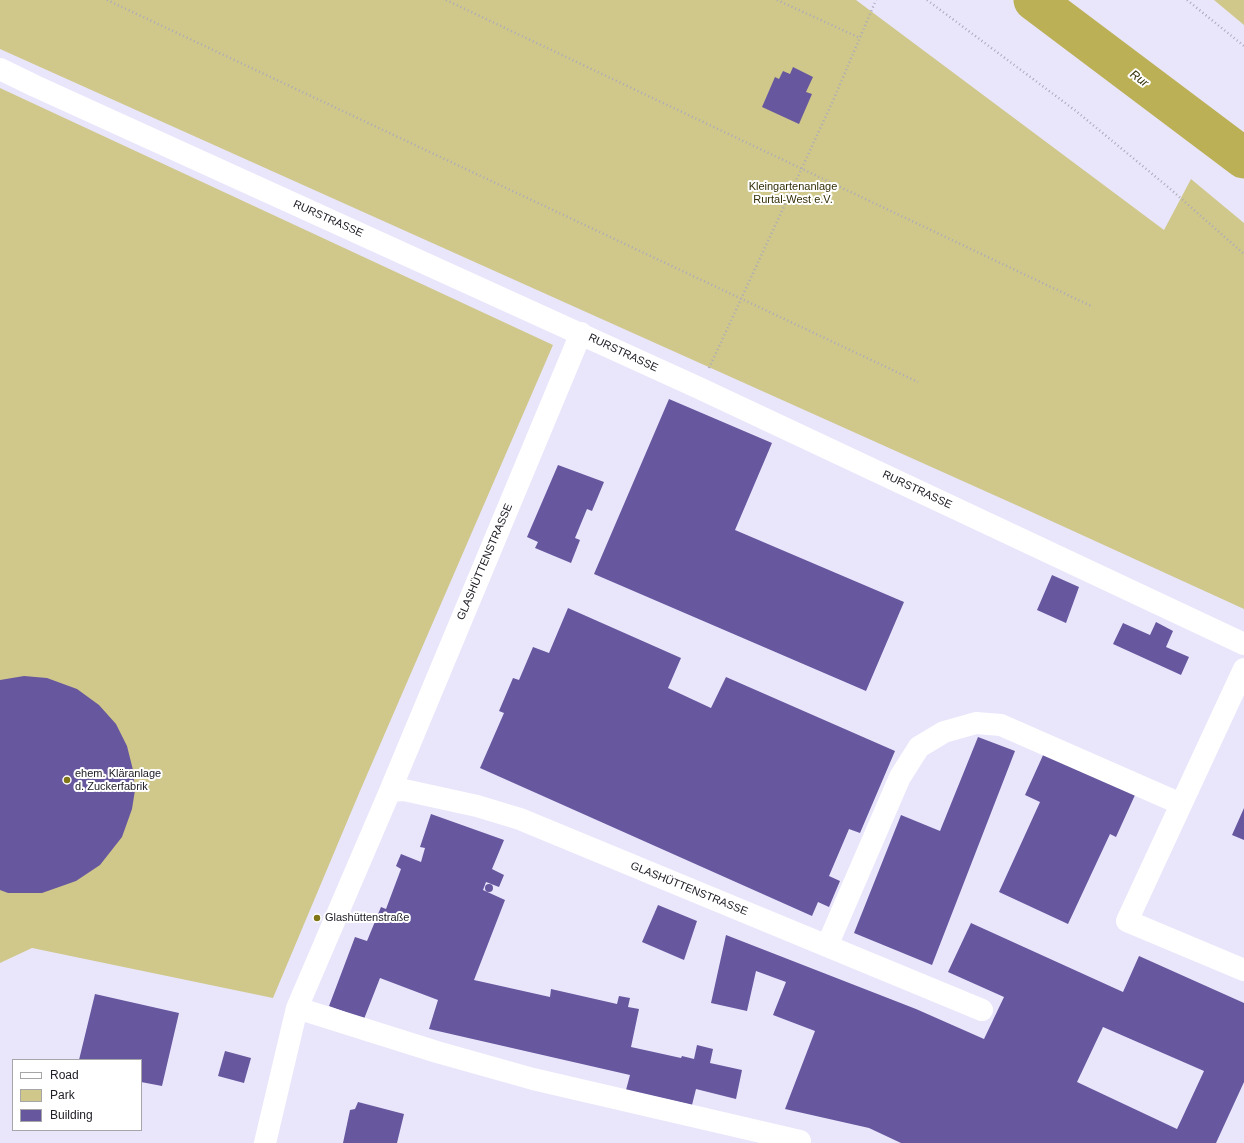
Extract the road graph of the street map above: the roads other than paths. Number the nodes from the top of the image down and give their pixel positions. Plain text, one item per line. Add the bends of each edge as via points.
1 (0, 69) edge
2 (581, 334) junction
3 (1244, 644) edge
4 (1244, 669) edge
5 (390, 790) junction
6 (1181, 804) junction
7 (828, 946) junction
8 (1244, 970) edge
9 (297, 1008) junction
10 (982, 1010) dead end
11 (800, 1141) dead end
12 (265, 1143) edge

1 - 2 street, RURSTRASSE
2 - 3 street, RURSTRASSE
2 - 5 street, GLASHÜTTENSTRASSE
4 - 6 street
5 - 7 street, GLASHÜTTENSTRASSE via 419,793 520,819
5 - 9 street, GLASHÜTTENSTRASSE
6 - 7 street via 1001,724 976,723 944,732 919,747 900,777
6 - 8 street via 1127,921
7 - 10 street, GLASHÜTTENSTRASSE
9 - 11 street via 533,1079
9 - 12 street, GLASHÜTTENSTRASSE

